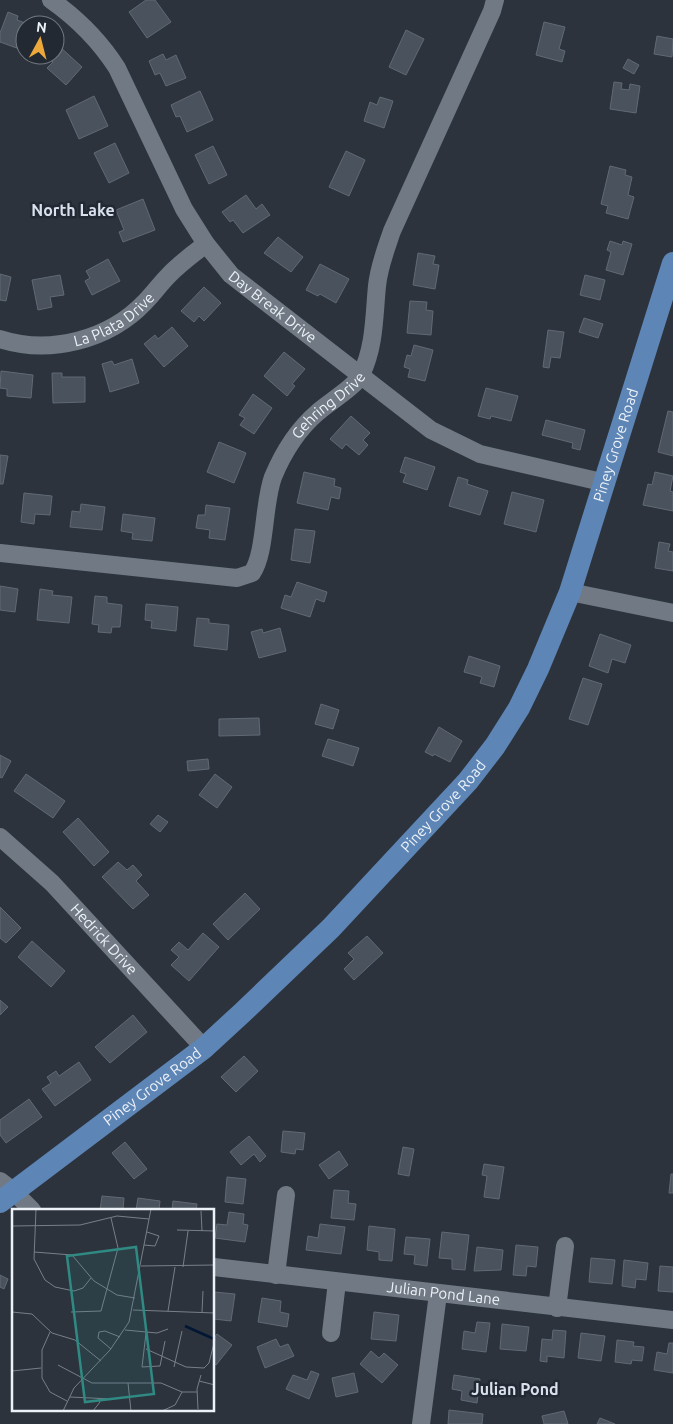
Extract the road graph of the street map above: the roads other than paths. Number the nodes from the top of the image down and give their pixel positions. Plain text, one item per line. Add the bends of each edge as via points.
1 (51, 0) edge
2 (495, 0) edge
3 (206, 244) junction
4 (673, 263) edge
5 (0, 339) edge
6 (360, 377) junction
7 (606, 482) junction
8 (0, 553) edge
9 (570, 592) junction
10 (673, 613) edge
11 (0, 837) edge
12 (204, 1048) junction
13 (4, 1191) edge
14 (286, 1195) dead end
15 (31, 1209) edge
16 (565, 1246) dead end
17 (215, 1267) edge
18 (276, 1274) junction
19 (337, 1282) junction
20 (438, 1294) junction
21 (557, 1308) junction
22 (673, 1320) edge
23 (331, 1333) dead end
24 (421, 1424) edge

1 - 3 street, Day Break Drive via 87,28 117,68 184,209
2 - 6 street, Gehring Drive via 389,238 377,284 372,344
3 - 5 street, La Plata Drive via 169,275 145,303 111,328 78,341 49,346
3 - 6 street, Day Break Drive via 231,275
4 - 7 main road, Piney Grove Road
6 - 7 street, Day Break Drive via 417,421 458,445 516,464
6 - 8 street, Gehring Drive via 308,422 283,456 267,500 256,566 244,577
7 - 9 main road, Piney Grove Road
9 - 10 street
9 - 12 main road, Piney Grove Road via 519,708 468,781 308,952
11 - 12 street, Hedrick Drive via 52,883
12 - 13 main road, Piney Grove Road
13 - 15 street
14 - 18 street
16 - 21 street
17 - 18 street, Julian Pond Lane
18 - 19 street, Julian Pond Lane
19 - 20 street, Julian Pond Lane
19 - 23 street
20 - 21 street, Julian Pond Lane
20 - 24 street
21 - 22 street, Julian Pond Lane

